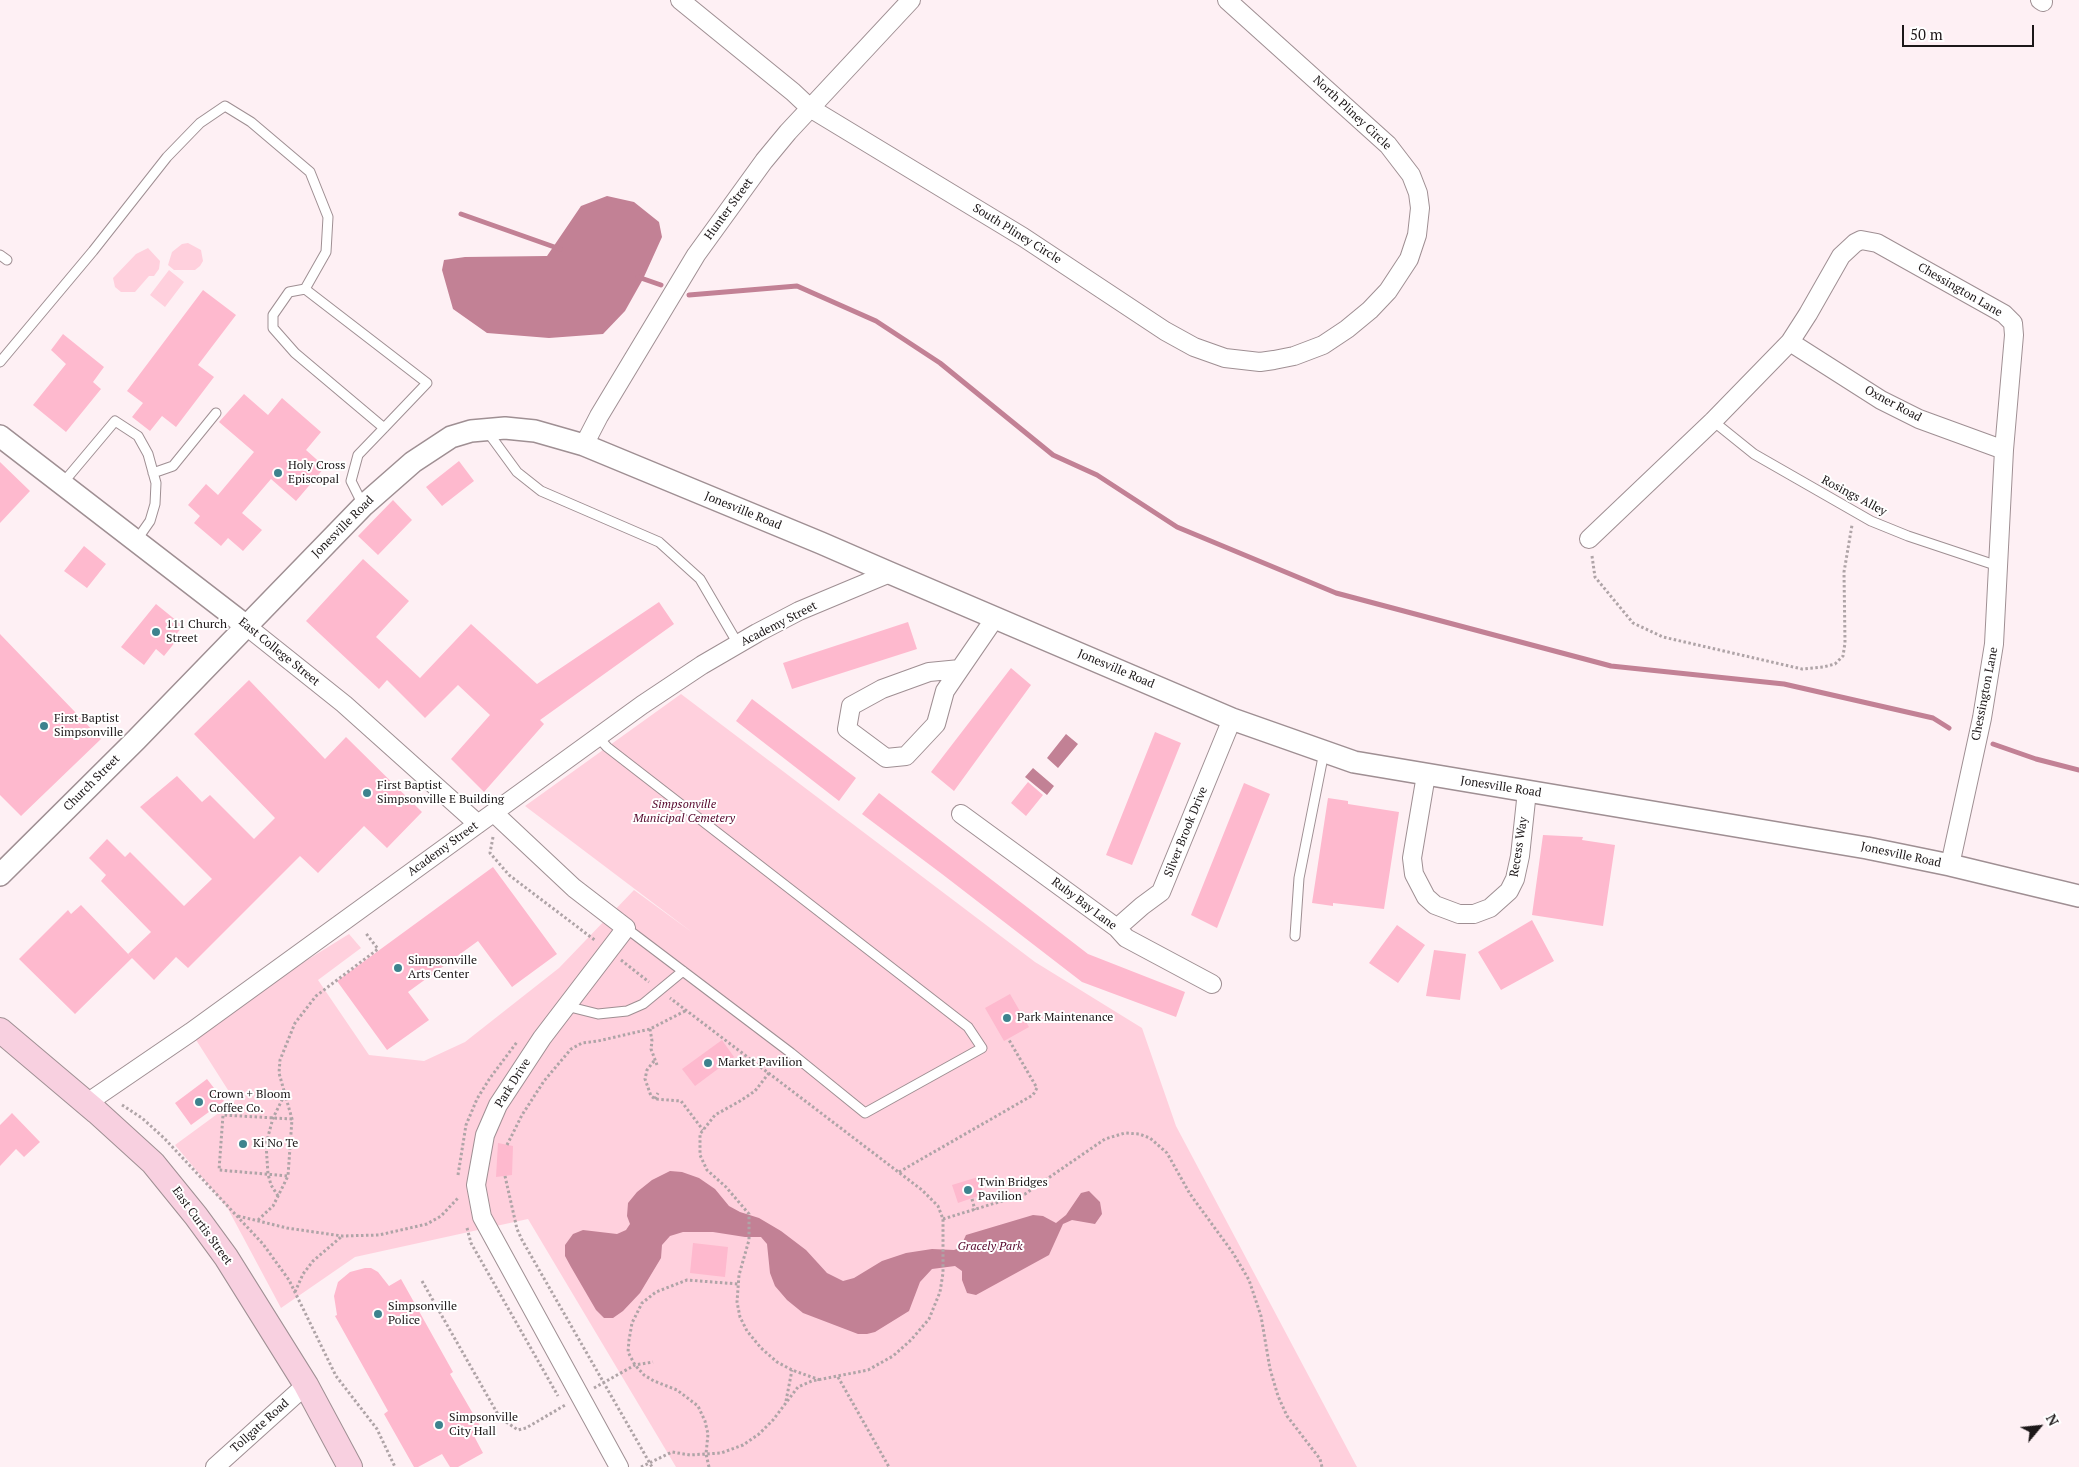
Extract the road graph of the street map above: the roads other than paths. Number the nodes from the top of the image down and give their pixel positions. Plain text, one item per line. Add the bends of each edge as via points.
1 (680, 0) edge
2 (911, 0) edge
3 (1227, 0) edge
4 (810, 108) junction
5 (305, 289) junction
6 (1376, 303) joint
7 (1790, 342) junction
8 (0, 362) edge
9 (216, 413) dead end
10 (1713, 421) junction
11 (384, 428) junction
12 (485, 429) junction
13 (0, 436) edge
14 (584, 445) junction
15 (2004, 450) junction
16 (153, 473) junction
17 (62, 484) junction
18 (364, 505) junction
19 (1589, 539) road end
20 (136, 541) junction
21 (1998, 566) junction
22 (890, 573) junction
23 (995, 618) junction
24 (245, 625) junction
25 (738, 644) junction
26 (960, 669) junction
27 (1232, 719) junction
28 (598, 737) junction
29 (1324, 752) junction
30 (1426, 775) junction
31 (1527, 791) junction
32 (494, 813) junction
33 (961, 814) dead end
34 (478, 824) junction
35 (1950, 865) junction
36 (0, 875) edge
37 (2079, 896) edge
38 (626, 928) junction
39 (1117, 928) junction
40 (1294, 936) dead end
41 (682, 971) junction
42 (1212, 984) dead end
43 (566, 1006) junction
44 (0, 1030) edge
45 (88, 1103) junction
46 (306, 1385) junction
47 (215, 1467) edge
48 (350, 1467) edge
49 (619, 1467) edge

1 - 4 street, South Pliney Circle
2 - 4 street, Hunter Street
3 - 6 street, North Pliney Circle via 1388,146 1411,175 1420,208 1417,235 1403,270
4 - 6 street, South Pliney Circle via 1023,237 1165,331 1194,347 1225,358 1260,362 1307,352 1347,329
4 - 14 street, Hunter Street via 764,161 699,250
5 - 8 lane via 326,252 328,217 310,172 251,122 225,106 200,123 167,157
5 - 11 lane via 289,292 272,315 273,328 295,353
5 - 11 lane via 427,383
7 - 10 street, Chessington Lane
7 - 15 street, Oxner Road via 1881,400 1919,419
7 - 15 street, Chessington Lane via 1840,256 1861,240 1877,243 2004,314 2013,323
9 - 16 lane via 173,466
10 - 19 street, Chessington Lane
10 - 21 lane, Rosings Alley via 1754,454 1855,512 1908,536
11 - 18 lane via 358,455 351,481
12 - 14 street, Jonesville Road via 535,430
12 - 18 street, Jonesville Road via 451,437 428,451
12 - 25 lane via 517,472 541,491 659,542 700,579
13 - 17 street, East College Street
14 - 22 street, Jonesville Road
15 - 21 street, Chessington Lane
16 - 17 lane via 148,454 138,436 115,421
16 - 20 lane via 156,504 150,521
17 - 20 street, East College Street
18 - 24 street, Jonesville Road
20 - 24 street, East College Street
21 - 35 street, Chessington Lane via 1994,644 1982,718
22 - 23 street, Jonesville Road
22 - 25 street, Academy Street via 799,611
23 - 26 street
23 - 27 street, Jonesville Road
24 - 34 street, East College Street via 344,704
24 - 36 street, Church Street via 136,740
25 - 28 street, Academy Street
26 - 26 street via 945,691 936,724 906,756 886,758 847,729 851,706 882,689 929,672
27 - 29 street, Jonesville Road
27 - 39 street, Silver Brook Drive via 1161,892
28 - 32 street, Academy Street
28 - 41 lane via 968,1027 982,1048 865,1113
29 - 30 street, Jonesville Road via 1354,762
29 - 40 lane via 1299,878
30 - 31 street, Jonesville Road
30 - 31 street, Recess Way via 1412,858 1414,874 1426,898 1435,905 1460,914 1474,914 1490,908 1509,891 1520,856
31 - 35 street, Jonesville Road via 1777,831
32 - 34 street, Academy Street
32 - 38 street via 574,888
33 - 39 street, Ruby Bay Lane
34 - 45 street, Academy Street
35 - 37 street, Jonesville Road
38 - 41 lane
38 - 43 street, Park Drive via 602,946
39 - 42 street, Ruby Bay Lane via 1126,938
41 - 43 lane via 643,1004 626,1011 598,1014
43 - 49 street, Park Drive via 498,1105 485,1135 476,1186 482,1217
44 - 45 main road, East Curtis Street
45 - 46 main road, East Curtis Street via 152,1163 196,1216 226,1257
46 - 47 street, Tollgate Road
46 - 48 main road, East Curtis Street

